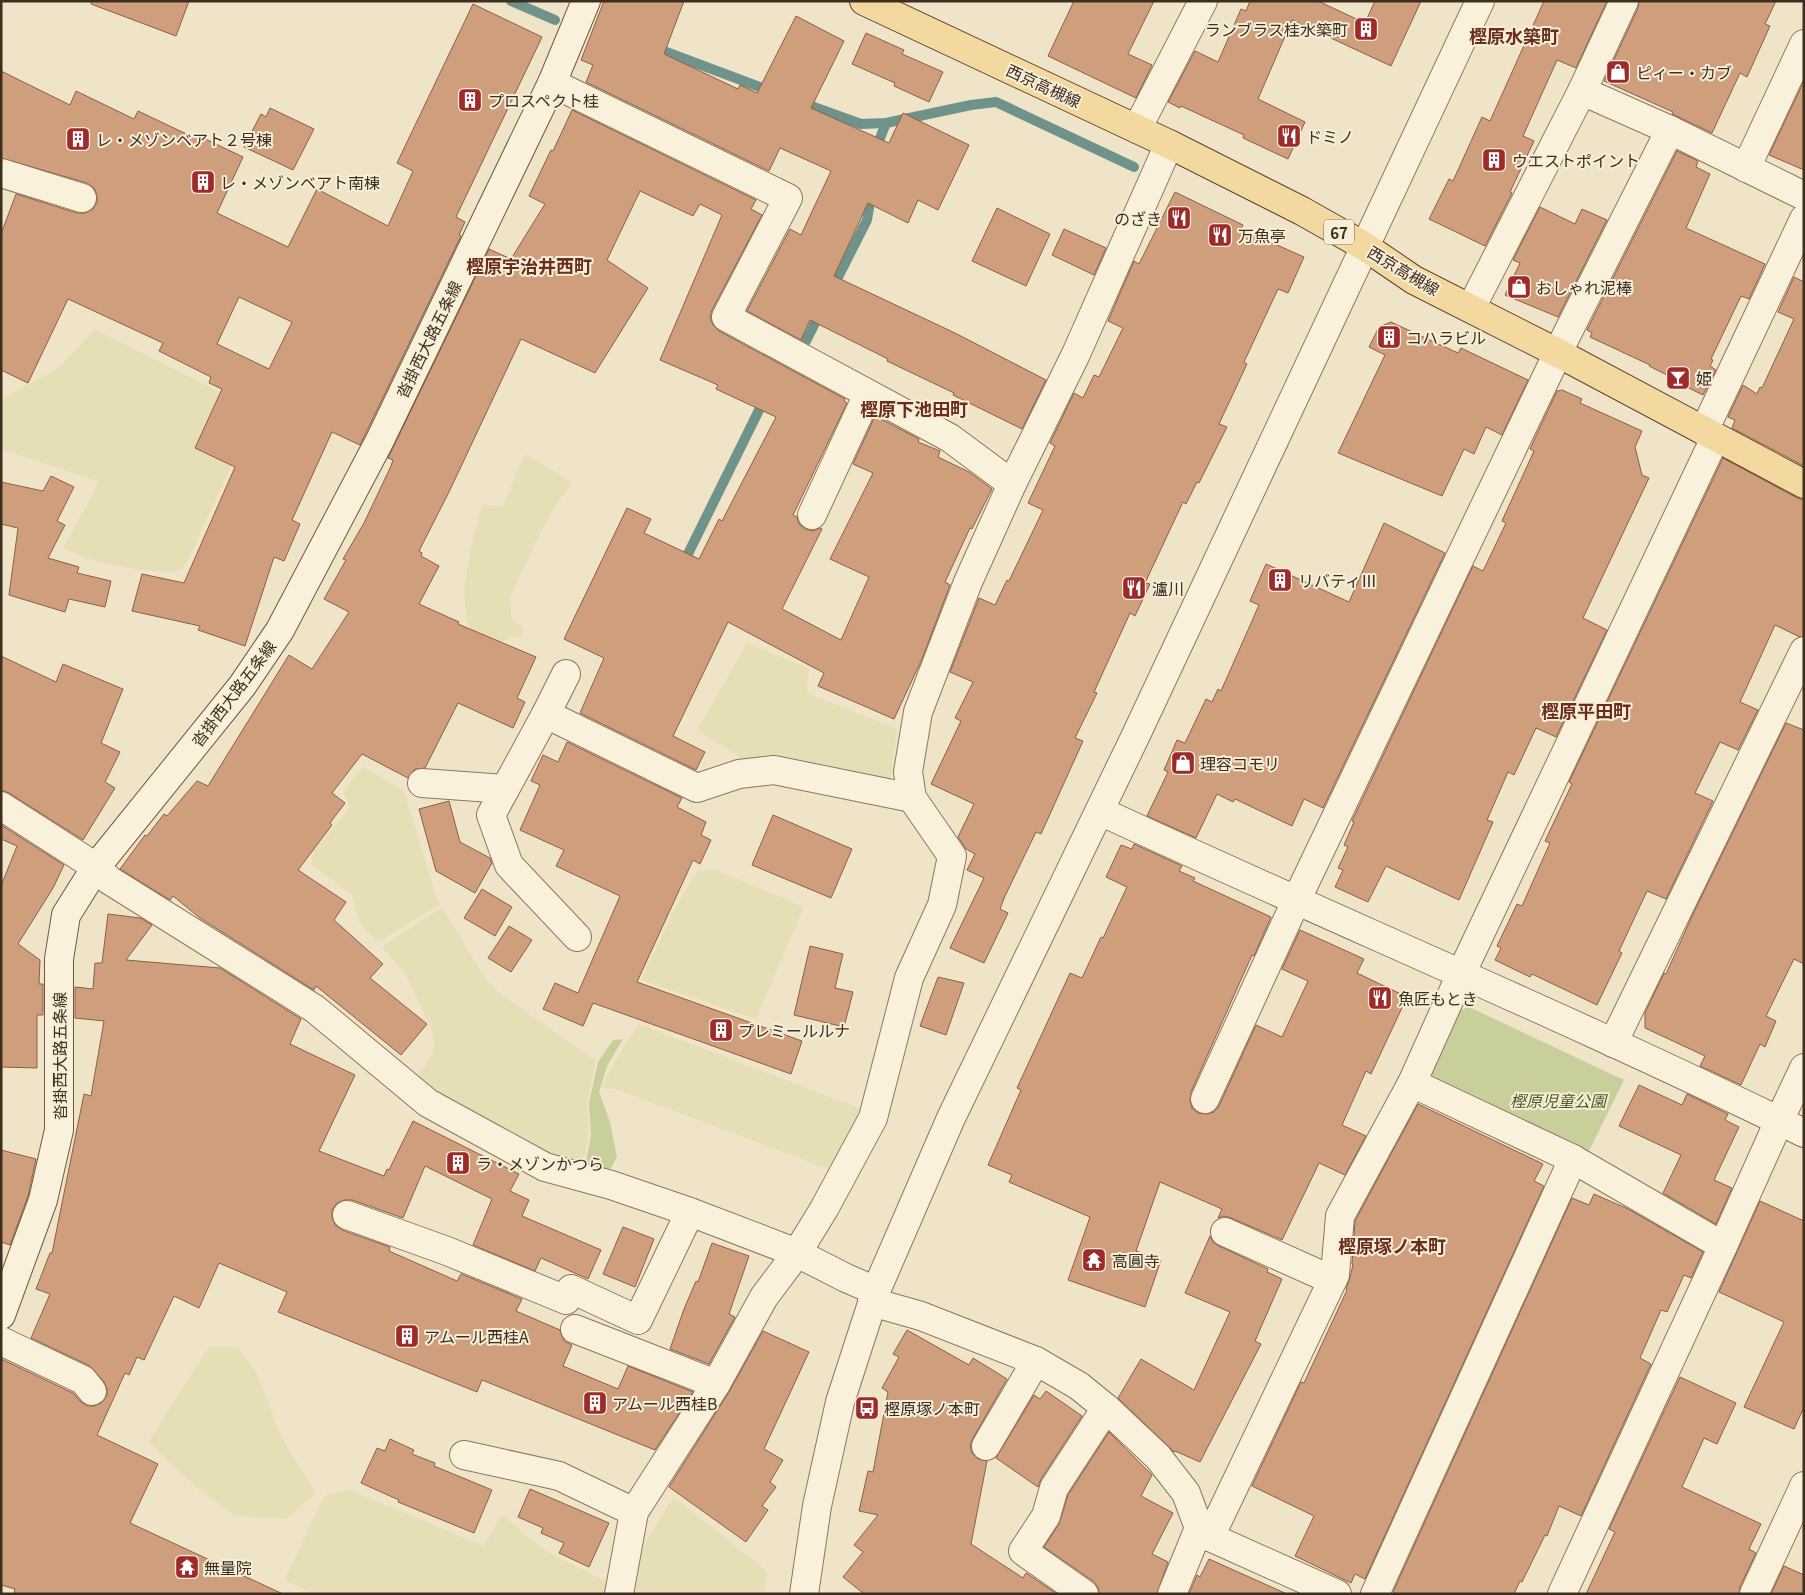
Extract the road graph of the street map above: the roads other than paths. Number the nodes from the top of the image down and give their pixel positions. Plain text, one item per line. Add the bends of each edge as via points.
1 (586, 1) edge
2 (864, 1) edge
3 (1203, 1) edge
4 (1480, 1) edge
5 (1624, 1) edge
6 (1804, 44) edge
7 (552, 83) junction
8 (1582, 91) junction
9 (1137, 129) junction
10 (1670, 130) junction
11 (1169, 144) junction
12 (1746, 168) junction
13 (1, 174) edge
14 (1804, 196) edge
15 (82, 198) dead end
16 (1804, 219) edge
17 (1364, 246) junction
18 (1471, 308) junction
19 (1558, 354) junction
20 (868, 394) junction
21 (1709, 434) junction
22 (1012, 484) junction
23 (1804, 484) edge
24 (812, 514) dead end
25 (1804, 651) edge
26 (566, 674) dead end
27 (546, 714) junction
28 (422, 783) dead end
29 (505, 788) junction
30 (912, 798) junction
31 (1, 806) edge
32 (1100, 811) junction
33 (96, 867) junction
34 (1296, 901) junction
35 (577, 937) dead end
36 (1462, 974) junction
37 (1613, 1043) junction
38 (1804, 1068) edge
39 (1412, 1083) junction
40 (1205, 1099) dead end
41 (1779, 1121) junction
42 (1804, 1133) edge
43 (1573, 1159) junction
44 (690, 1212) junction
45 (347, 1216) dead end
46 (1225, 1232) dead end
47 (1723, 1246) junction
48 (797, 1253) junction
49 (1332, 1280) junction
50 (874, 1296) junction
51 (1, 1315) edge
52 (575, 1329) dead end
53 (1, 1341) edge
54 (1036, 1361) junction
55 (716, 1384) junction
56 (92, 1391) dead end
57 (1106, 1408) junction
58 (986, 1446) dead end
59 (464, 1455) dead end
60 (1804, 1486) edge
61 (634, 1512) junction
62 (1204, 1532) junction
63 (619, 1594) edge
64 (804, 1594) edge
65 (1084, 1594) edge
66 (1172, 1594) edge
67 (1337, 1594) edge
68 (1375, 1594) edge
69 (1562, 1594) edge
70 (1754, 1594) edge

1 - 7 street, 沓掛西大路五条線
2 - 9 main road, 西京高槻線 / 67
3 - 9 street
4 - 17 street
5 - 8 street
6 - 12 street
7 - 20 street via 788,198 726,317
7 - 33 street, 沓掛西大路五条線 via 380,440 280,630 242,686
8 - 10 street
8 - 18 street
9 - 11 main road, 西京高槻線 / 67
10 - 12 street
10 - 19 street
11 - 17 main road, 西京高槻線 / 67
11 - 22 street via 1076,354
12 - 14 street
13 - 15 street
16 - 21 street
17 - 18 main road, 西京高槻線 / 67 via 1414,280
17 - 32 street
18 - 19 main road, 西京高槻線 / 67
19 - 21 main road, 西京高槻線 / 67
19 - 34 street
20 - 22 street via 950,438
20 - 24 street
21 - 23 main road, 西京高槻線 / 67
21 - 36 street
22 - 30 street via 968,582 918,712 908,772
25 - 37 street
26 - 27 street
27 - 29 street
27 - 30 street via 697,788 738,774 774,770
28 - 29 street
29 - 35 street via 491,815 510,865
30 - 48 street via 952,856 942,905 909,978 873,1118
31 - 33 street
32 - 34 street
32 - 50 street via 951,1118
33 - 44 street via 109,880 315,1009 428,1103 545,1167 612,1185
33 - 51 street, 沓掛西大路五条線 via 66,915 59,959 59,1130 44,1200
34 - 36 street
34 - 40 street
36 - 37 street
36 - 39 street
37 - 41 street
38 - 41 street
39 - 43 street
39 - 49 street via 1340,1216
41 - 42 street
41 - 47 street
43 - 47 street
43 - 68 street
44 - 45 street via 638,1320 571,1289 566,1300 447,1251
44 - 48 street
46 - 49 street
47 - 69 street
48 - 50 street
48 - 55 street via 764,1297
49 - 62 street
50 - 54 street
50 - 64 street via 840,1402 817,1506
52 - 55 street
53 - 56 street via 83,1380
54 - 57 street via 1079,1386
54 - 58 street
55 - 61 street
57 - 62 street via 1158,1456 1186,1493
57 - 65 street via 1054,1488 1046,1516 1023,1551
59 - 61 street via 559,1476
60 - 70 street
61 - 63 street
62 - 66 street
62 - 67 street

